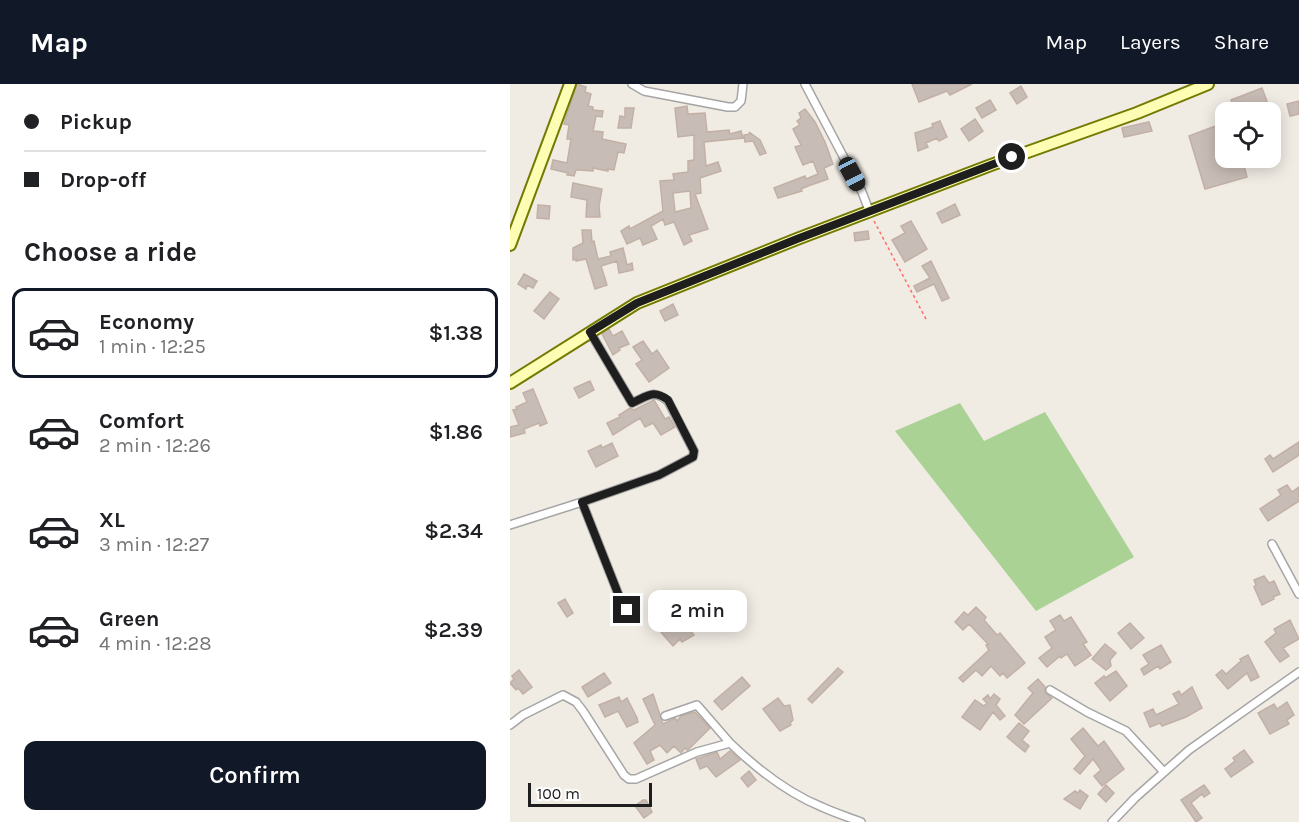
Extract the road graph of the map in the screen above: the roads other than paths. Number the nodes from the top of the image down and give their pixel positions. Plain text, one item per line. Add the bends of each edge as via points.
1 (570, 84) edge
2 (632, 84) edge
3 (743, 84) edge
4 (805, 84) edge
5 (1208, 84) edge
6 (870, 213) junction
7 (510, 245) edge
8 (590, 332) junction
9 (510, 383) edge
10 (582, 502) junction
11 (510, 525) edge
12 (1272, 544) dead end
13 (1299, 594) edge
14 (627, 610) dead end
15 (1299, 672) edge
16 (1050, 690) dead end
17 (665, 716) dead end
18 (510, 725) edge
19 (730, 743) junction
20 (1164, 772) junction
21 (861, 822) edge
22 (1112, 822) edge

1 - 7 street
2 - 3 street via 644,91 728,107 741,101
4 - 6 street
5 - 6 street
6 - 8 street via 637,303
8 - 9 street
8 - 10 street via 632,403 653,393 668,400 694,451 693,457 659,475
10 - 11 street
10 - 14 street
12 - 13 street
15 - 20 street
16 - 20 street via 1126,731
17 - 19 street via 697,705
18 - 19 street via 558,696 567,696 584,711 624,776 630,779
19 - 21 street via 784,787
20 - 22 street

